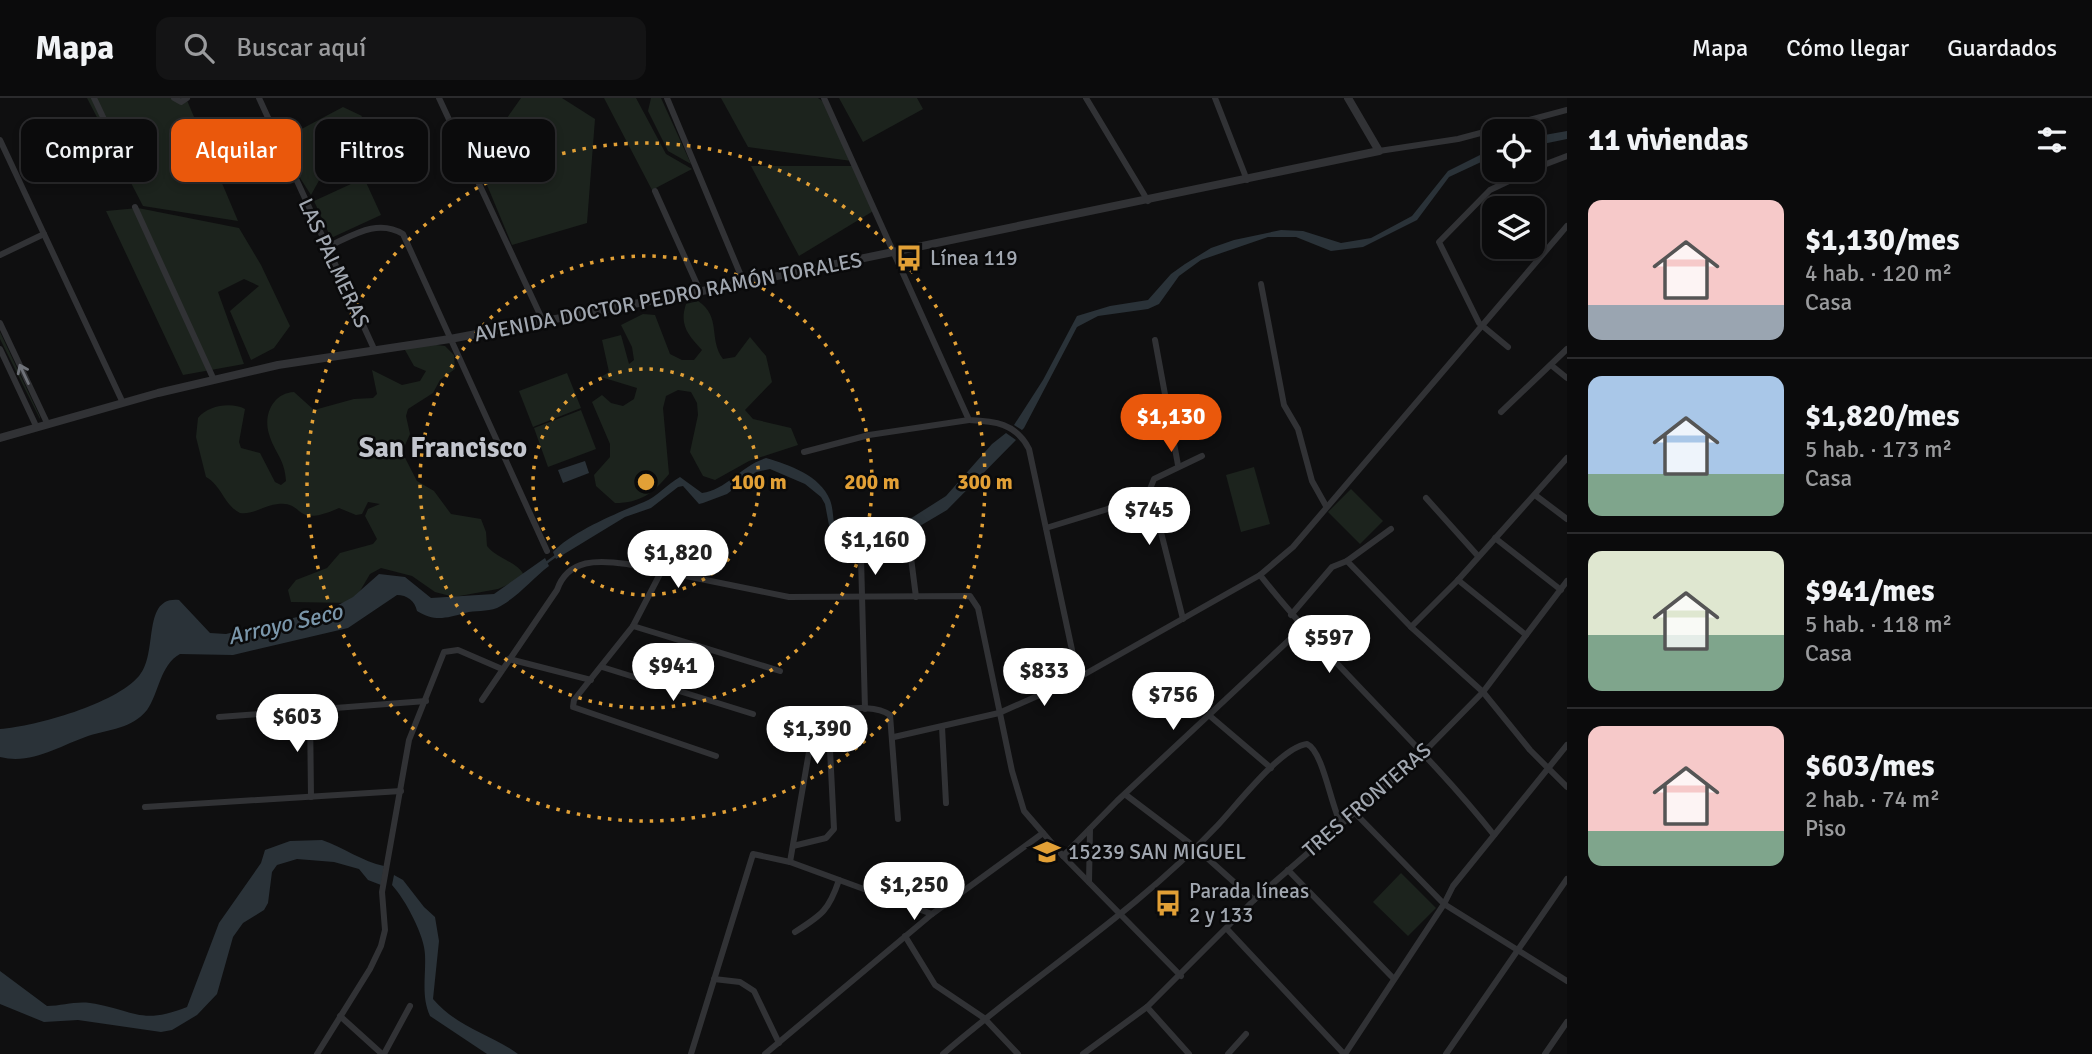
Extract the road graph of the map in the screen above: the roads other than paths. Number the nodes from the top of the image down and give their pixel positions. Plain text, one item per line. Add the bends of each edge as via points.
1 (94, 98) edge
2 (174, 98) edge
3 (187, 98) edge
4 (259, 98) edge
5 (439, 98) edge
6 (667, 98) edge
7 (824, 98) edge
8 (1086, 98) edge
9 (1215, 98) edge
10 (1348, 98) edge
11 (1567, 110) edge
12 (104, 119) edge
13 (0, 140) edge
14 (1379, 151) junction
15 (1567, 156) edge
16 (1545, 164) edge
17 (1247, 180) junction
18 (1506, 182) edge
19 (655, 191) dead end
20 (1147, 201) junction
21 (135, 207) dead end
22 (1567, 226) edge
23 (44, 234) junction
24 (327, 247) junction
25 (895, 253) junction
26 (0, 255) edge
27 (744, 283) junction
28 (1261, 285) dead end
29 (701, 291) junction
30 (543, 321) junction
31 (0, 323) edge
32 (1483, 328) junction
33 (450, 339) junction
34 (1155, 340) dead end
35 (1508, 347) dead end
36 (0, 349) edge
37 (1567, 349) edge
38 (375, 351) junction
39 (1551, 365) junction
40 (1567, 378) edge
41 (214, 380) junction
42 (123, 403) junction
43 (1501, 412) dead end
44 (969, 421) junction
45 (48, 425) junction
46 (37, 428) junction
47 (0, 438) edge
48 (804, 452) dead end
49 (1202, 456) dead end
50 (1567, 457) edge
51 (1178, 465) junction
52 (1535, 495) junction
53 (1150, 496) junction
54 (1426, 498) dead end
55 (1326, 506) junction
56 (1567, 519) edge
57 (1046, 528) junction
58 (1391, 529) dead end
59 (1495, 538) junction
60 (910, 550) dead end
61 (547, 551) dead end
62 (1478, 556) junction
63 (861, 557) dead end
64 (1347, 561) junction
65 (661, 572) junction
66 (1260, 575) junction
67 (1458, 580) junction
68 (1567, 581) edge
69 (1561, 590) junction
70 (862, 597) junction
71 (916, 597) junction
72 (1291, 615) junction
73 (1183, 619) junction
74 (633, 626) junction
75 (1303, 627) junction
76 (1411, 627) junction
77 (1526, 635) junction
78 (509, 659) junction
79 (602, 667) junction
80 (502, 669) junction
81 (780, 671) dead end
82 (1078, 678) junction
83 (591, 680) junction
84 (1483, 692) junction
85 (482, 700) dead end
86 (426, 701) junction
87 (865, 709) junction
88 (310, 710) junction
89 (828, 710) junction
90 (999, 713) junction
91 (753, 714) dead end
92 (1210, 716) junction
93 (219, 718) dead end
94 (942, 727) junction
95 (894, 737) junction
96 (1567, 745) edge
97 (1423, 753) junction
98 (716, 756) dead end
99 (1547, 766) junction
100 (1271, 768) junction
101 (1567, 787) edge
102 (401, 791) junction
103 (1126, 795) junction
104 (311, 797) junction
105 (946, 803) dead end
106 (145, 807) dead end
107 (1355, 813) junction
108 (898, 819) dead end
109 (1341, 824) junction
110 (1090, 829) junction
111 (1043, 834) junction
112 (1494, 835) junction
113 (793, 846) junction
114 (1196, 848) junction
115 (1063, 856) junction
116 (790, 862) junction
117 (1288, 870) junction
118 (1567, 879) edge
119 (839, 880) junction
120 (1089, 882) junction
121 (1254, 900) junction
122 (1444, 904) junction
123 (932, 914) junction
124 (1121, 914) junction
125 (1227, 929) junction
126 (795, 932) dead end
127 (905, 936) junction
128 (1515, 950) junction
129 (1181, 976) junction
130 (1393, 978) junction
131 (714, 979) junction
132 (1567, 981) edge
133 (411, 1006) dead end
134 (1147, 1007) junction
135 (340, 1016) junction
136 (984, 1018) junction
137 (1567, 1022) edge
138 (1246, 1034) dead end
139 (779, 1043) junction
140 (317, 1054) edge
141 (383, 1054) edge
142 (691, 1054) edge
143 (765, 1054) edge
144 (943, 1054) edge
145 (1018, 1054) edge
146 (1083, 1054) edge
147 (1189, 1054) edge
148 (1228, 1054) edge
149 (1345, 1054) edge
150 (1446, 1054) edge
151 (1545, 1054) edge

1 - 12 street
2 - 3 street via 181,102
4 - 24 street, LAS PALMERAS
5 - 30 street
6 - 27 street
7 - 25 street
8 - 20 street
9 - 17 street
10 - 14 street
11 - 14 street via 1458,139
13 - 23 street
14 - 17 street, AVENIDA DOCTOR PEDRO RAMÓN TORALES
15 - 16 street
17 - 20 street, AVENIDA DOCTOR PEDRO RAMÓN TORALES
18 - 32 street via 1490,190 1439,240
19 - 29 street
20 - 25 street, AVENIDA DOCTOR PEDRO RAMÓN TORALES
21 - 41 street
22 - 32 street
23 - 26 street
23 - 42 street
24 - 33 street via 372,227 392,227 403,234
24 - 38 street, LAS PALMERAS
25 - 27 street, AVENIDA DOCTOR PEDRO RAMÓN TORALES
25 - 44 street
27 - 29 street, AVENIDA DOCTOR PEDRO RAMÓN TORALES
28 - 55 street via 1284,405 1300,435 1311,481
29 - 30 street, AVENIDA DOCTOR PEDRO RAMÓN TORALES
30 - 33 street, AVENIDA DOCTOR PEDRO RAMÓN TORALES
45 -> 31 street
32 - 35 street
32 - 55 street
33 - 38 street, AVENIDA DOCTOR PEDRO RAMÓN TORALES
33 - 61 street
34 - 51 street
36 - 46 street
37 - 39 street
38 - 41 street, AVENIDA DOCTOR PEDRO RAMÓN TORALES
39 - 40 street
39 - 43 street
41 - 42 street, AVENIDA DOCTOR PEDRO RAMÓN TORALES
42 - 45 street, AVENIDA DOCTOR PEDRO RAMÓN TORALES
44 - 48 street via 869,435
44 - 57 street via 998,421 1025,441
45 - 46 street, AVENIDA DOCTOR PEDRO RAMÓN TORALES
46 - 47 street, AVENIDA DOCTOR PEDRO RAMÓN TORALES
49 - 51 street
50 - 52 street
51 - 53 street via 1154,479
52 - 56 street
52 - 59 street
53 - 57 street
53 - 73 street
54 - 62 street
55 - 66 street via 1293,547
57 - 82 street
58 - 64 street
59 - 62 street
59 - 69 street
60 - 71 street
62 - 67 street
63 - 70 street
64 - 72 street via 1332,567
64 - 76 street
65 - 70 street via 789,597
65 - 74 street
65 - 78 street via 603,561 570,568
66 - 72 street
66 - 73 street
67 - 76 street
67 - 77 street
68 - 69 street, TRES FRONTERAS
69 - 77 street, TRES FRONTERAS
70 - 71 street
70 - 87 street
71 - 90 street via 970,596 978,608
72 - 75 street
73 - 82 street
74 - 79 street
74 - 81 street
75 - 92 street
75 - 97 street
76 - 84 street
77 - 84 street, TRES FRONTERAS
78 - 80 street
78 - 83 street
79 - 83 street
79 - 91 street
80 - 85 street
80 - 86 street via 451,649 444,652
82 - 90 street
83 - 98 street via 574,700 573,707 579,711
84 - 97 street, TRES FRONTERAS
84 - 99 street
86 - 88 street
86 - 102 street via 409,740
87 - 89 street
87 - 95 street via 890,715
88 - 93 street
88 - 104 street
89 - 113 street via 814,723
89 - 113 street via 834,829 826,838
90 - 94 street
90 - 111 street via 1024,811
92 - 100 street
92 - 103 street
94 - 95 street
94 - 105 street
95 - 108 street
96 - 99 street
97 - 107 street, TRES FRONTERAS
97 - 112 street
99 - 101 street
99 - 112 street
100 - 109 street via 1298,745 1313,747
100 - 114 street
102 - 104 street
102 - 135 street via 382,892 385,930 381,946
103 - 110 street
103 - 114 street
104 - 106 street
107 - 109 street, TRES FRONTERAS
107 - 122 street
109 - 117 street, TRES FRONTERAS
110 - 115 street
110 - 120 street
111 - 115 street
111 - 123 street
112 - 122 street via 1452,886
113 - 116 street
114 - 121 street
114 - 124 street
115 - 120 street
116 - 119 street
116 - 131 street via 758,853 750,857
117 - 121 street, TRES FRONTERAS
117 - 130 street
118 - 128 street
119 - 123 street
119 - 126 street via 821,916
120 - 124 street
121 - 125 street, TRES FRONTERAS
122 - 128 street
122 - 130 street
123 - 127 street
124 - 129 street
124 - 136 street
125 - 129 street, TRES FRONTERAS
125 - 149 street
127 - 136 street via 935,985
127 - 139 street
128 - 132 street
128 - 150 street
129 - 134 street, TRES FRONTERAS
130 - 149 street
131 - 139 street via 740,982 754,991
131 - 142 street
133 - 141 street
134 - 146 street, TRES FRONTERAS
134 - 147 street
135 - 140 street
135 - 141 street
136 - 144 street
136 - 145 street
137 - 151 street
138 - 148 street
139 - 143 street

